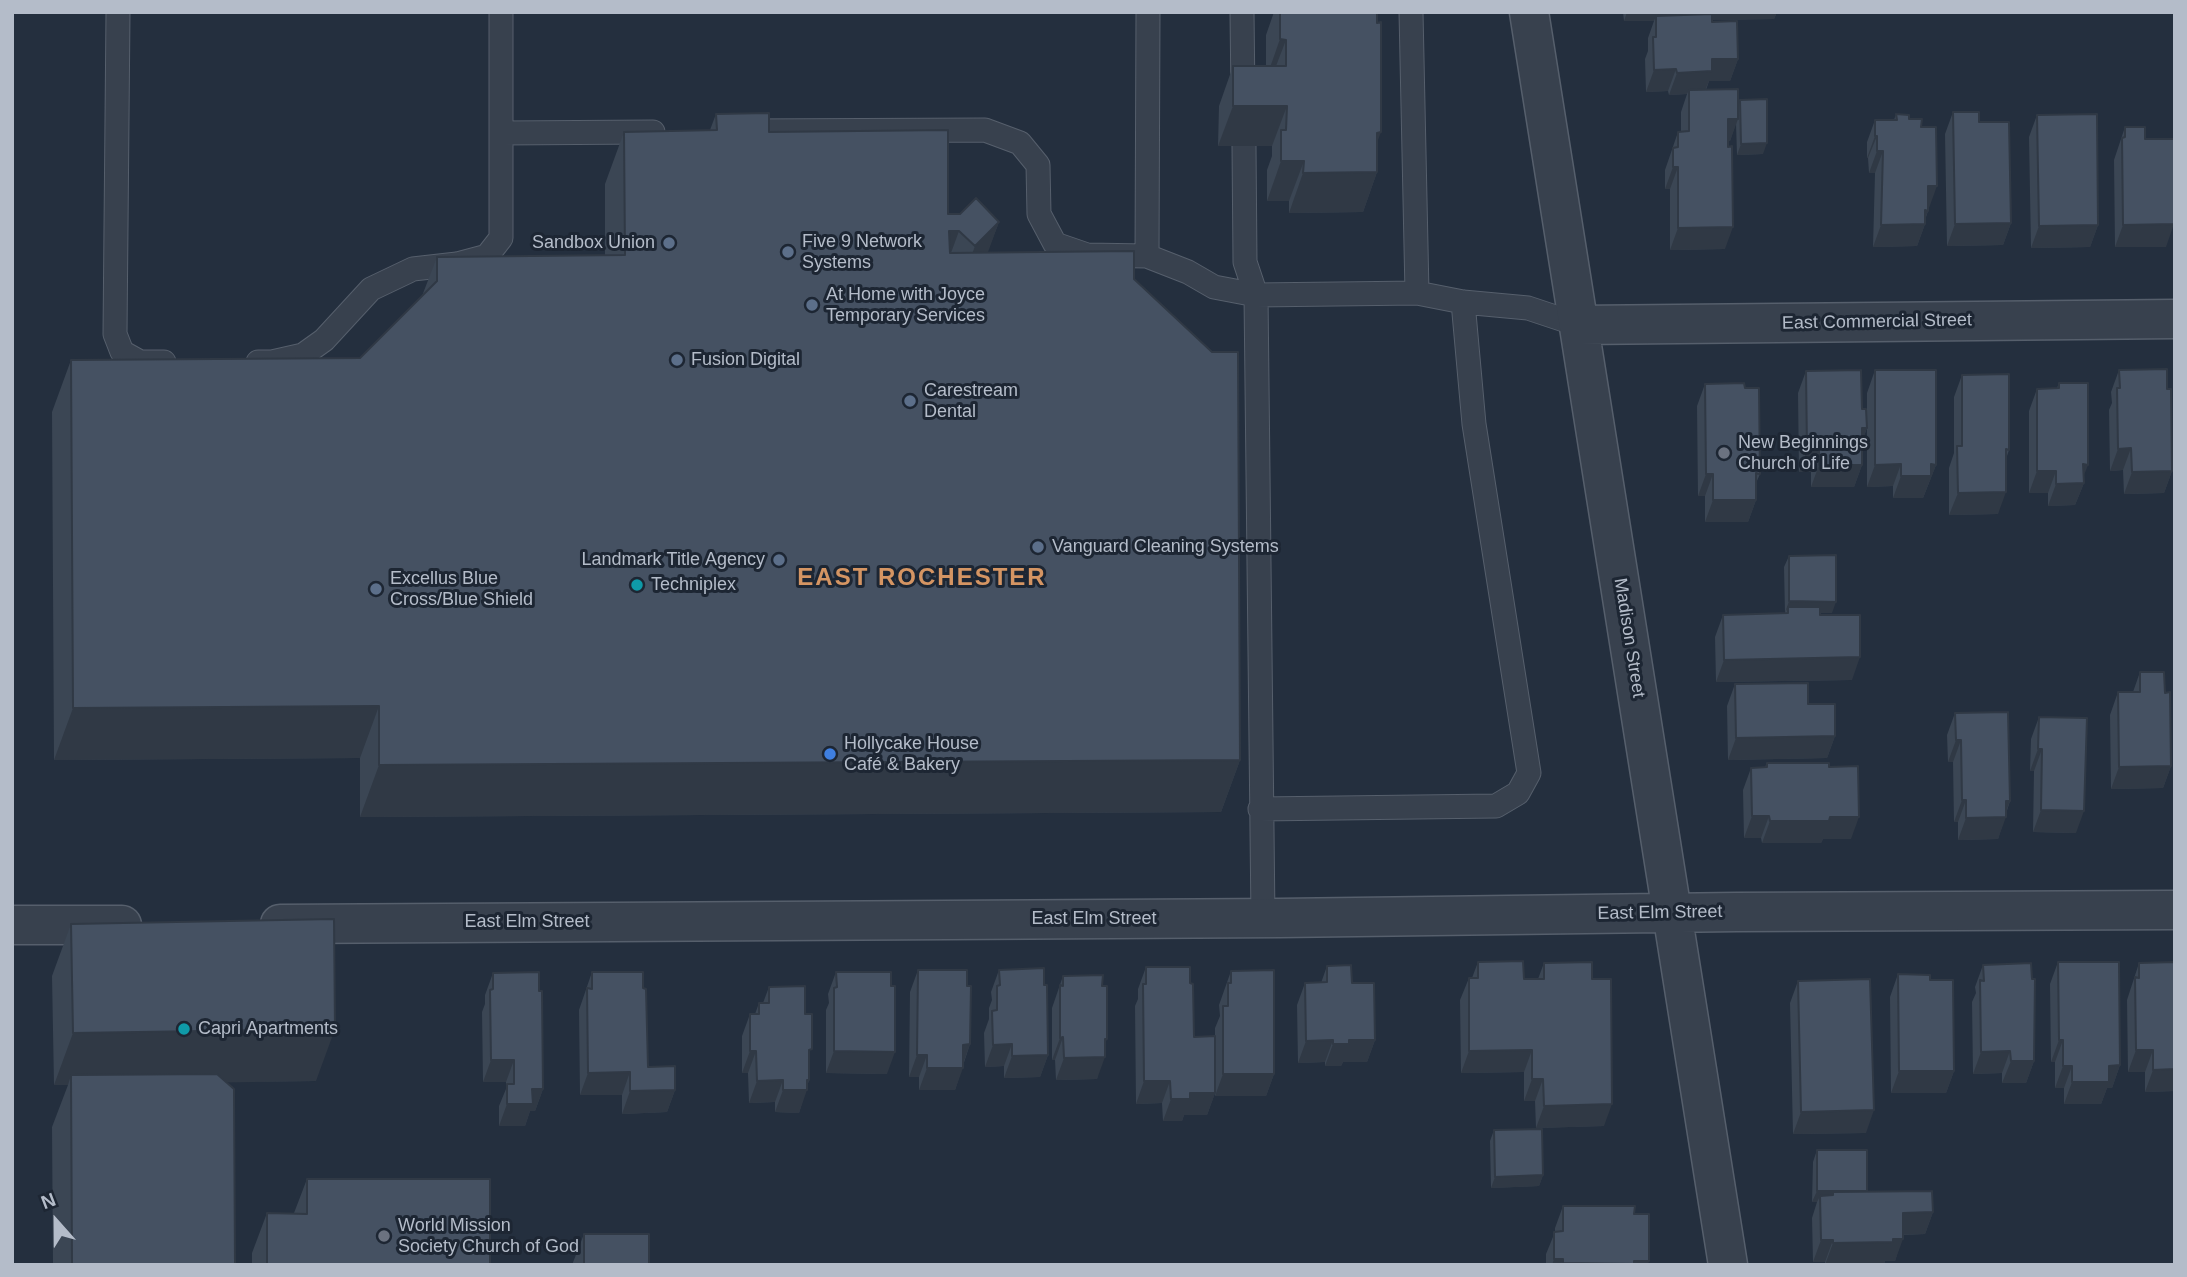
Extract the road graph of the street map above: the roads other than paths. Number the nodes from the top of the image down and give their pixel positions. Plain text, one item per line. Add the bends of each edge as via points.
1 (118, 12) edge
2 (501, 12) edge
3 (1148, 12) edge
4 (1242, 12) edge
5 (1410, 12) edge
6 (1529, 12) edge
7 (1243, 106) edge
8 (722, 131) edge
9 (681, 132) edge
10 (501, 133) junction
11 (1244, 146) edge
12 (1147, 256) junction
13 (1417, 293) junction
14 (1256, 295) junction
15 (1463, 302) junction
16 (2175, 319) edge
17 (1579, 325) junction
18 (192, 362) edge
19 (231, 362) edge
20 (1260, 809) junction
21 (2175, 910) edge
22 (1672, 913) junction
23 (1263, 919) junction
24 (158, 924) edge
25 (242, 924) edge
26 (12, 925) edge
27 (1728, 1265) edge

1 - 18 lane via 115,334 122,352 140,362
2 - 10 lane
3 - 12 lane
4 - 7 lane
5 - 13 lane
6 - 17 street, Madison Street
8 - 12 lane via 985,130 1020,143 1038,165 1040,214 1055,244 1087,255
9 - 10 lane
10 - 19 lane via 501,238 486,256 412,269 371,289 324,340 303,355 272,362
11 - 14 lane via 1245,262
12 - 14 lane via 1214,287
13 - 14 lane
13 - 15 lane
14 - 20 lane
15 - 17 lane via 1528,308
15 - 20 lane via 1474,424 1529,774 1518,793 1496,806
16 - 17 street, East Commercial Street
17 - 22 street, Madison Street
20 - 23 lane
21 - 22 street, East Elm Street
22 - 23 street, East Elm Street
22 - 27 street, Madison Street
23 - 25 street, East Elm Street
24 - 26 street

